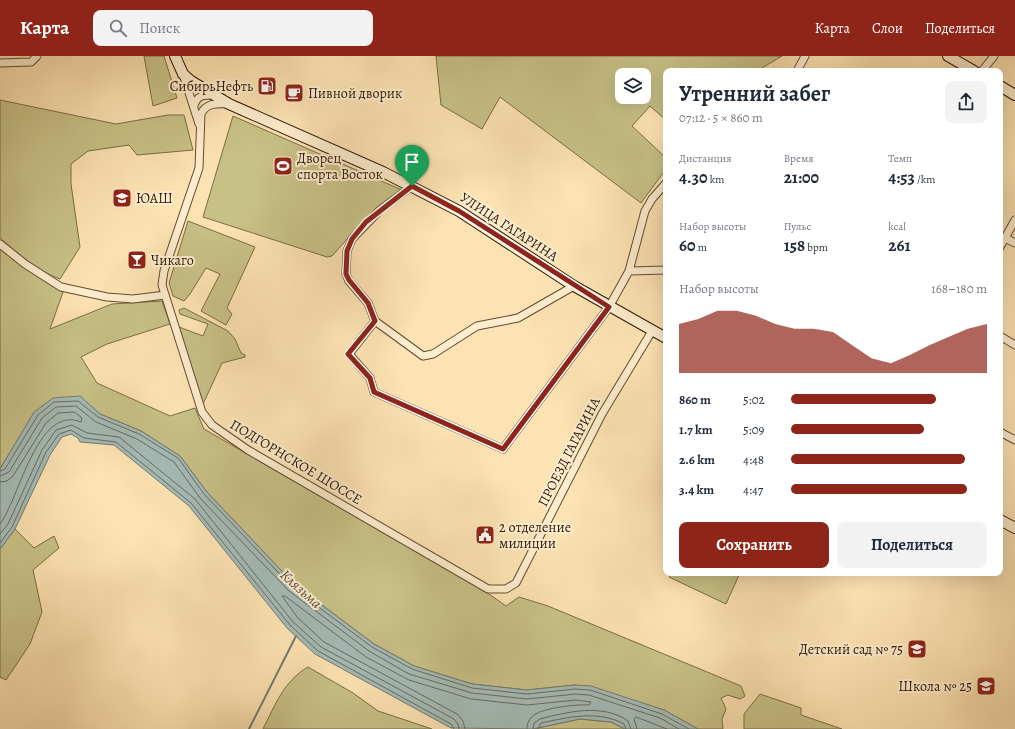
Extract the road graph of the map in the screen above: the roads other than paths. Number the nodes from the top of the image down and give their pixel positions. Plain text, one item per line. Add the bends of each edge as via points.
1 (37, 56) edge
2 (175, 56) edge
3 (805, 56) edge
4 (948, 56) edge
5 (994, 56) edge
6 (0, 63) edge
7 (799, 68) edge
8 (969, 68) edge
9 (984, 68) edge
10 (183, 74) junction
11 (1003, 88) edge
12 (1015, 95) edge
13 (216, 96) junction
14 (229, 104) junction
15 (194, 106) junction
16 (201, 134) junction
17 (412, 186) junction
18 (663, 186) edge
19 (1015, 220) edge
20 (1005, 238) junction
21 (1003, 242) edge
22 (1015, 243) edge
23 (0, 244) edge
24 (663, 270) edge
25 (629, 271) junction
26 (574, 286) junction
27 (165, 296) junction
28 (609, 307) junction
29 (375, 321) junction
30 (652, 331) junction
31 (663, 336) edge
32 (1003, 338) edge
33 (1015, 345) edge
34 (1003, 434) edge
35 (1015, 440) edge
36 (1003, 522) edge
37 (1015, 528) edge
38 (488, 589) joint

1 - 6 street via 31,62
2 - 10 main road
3 - 7 street
4 - 8 main road
5 - 9 street
10 - 13 main road, УЛИЦА ГАГАРИНА
10 - 15 street
11 - 12 main road
13 - 14 main road, УЛИЦА ГАГАРИНА
13 - 15 street via 201,95 196,99
14 - 16 street via 219,103 204,108 201,114
14 - 17 main road, УЛИЦА ГАГАРИНА
15 - 16 street
16 - 27 street, ПОДГОРНСКОЕ ШОССЕ via 199,168 164,271 162,285
17 - 26 main road, УЛИЦА ГАГАРИНА via 459,211
17 - 29 street via 366,222 352,239 347,251 346,274 368,303
18 - 25 street via 645,211
19 - 20 street
20 - 21 street
20 - 22 street
23 - 27 street via 61,287 107,297 133,299
24 - 25 street
25 - 28 street
26 - 28 main road, УЛИЦА ГАГАРИНА
26 - 29 street via 518,318 477,326 433,354 423,356
27 - 38 street, ПОДГОРНСКОЕ ШОССЕ via 202,412 212,425 309,487
28 - 29 street via 503,449 374,392 370,378 348,354
28 - 30 main road, УЛИЦА ГАГАРИНА
30 - 31 main road, УЛИЦА ГАГАРИНА
30 - 38 street, ПРОЕЗД ГАГАРИНА via 602,414 516,583 506,589
32 - 33 street
34 - 35 street
36 - 37 main road

